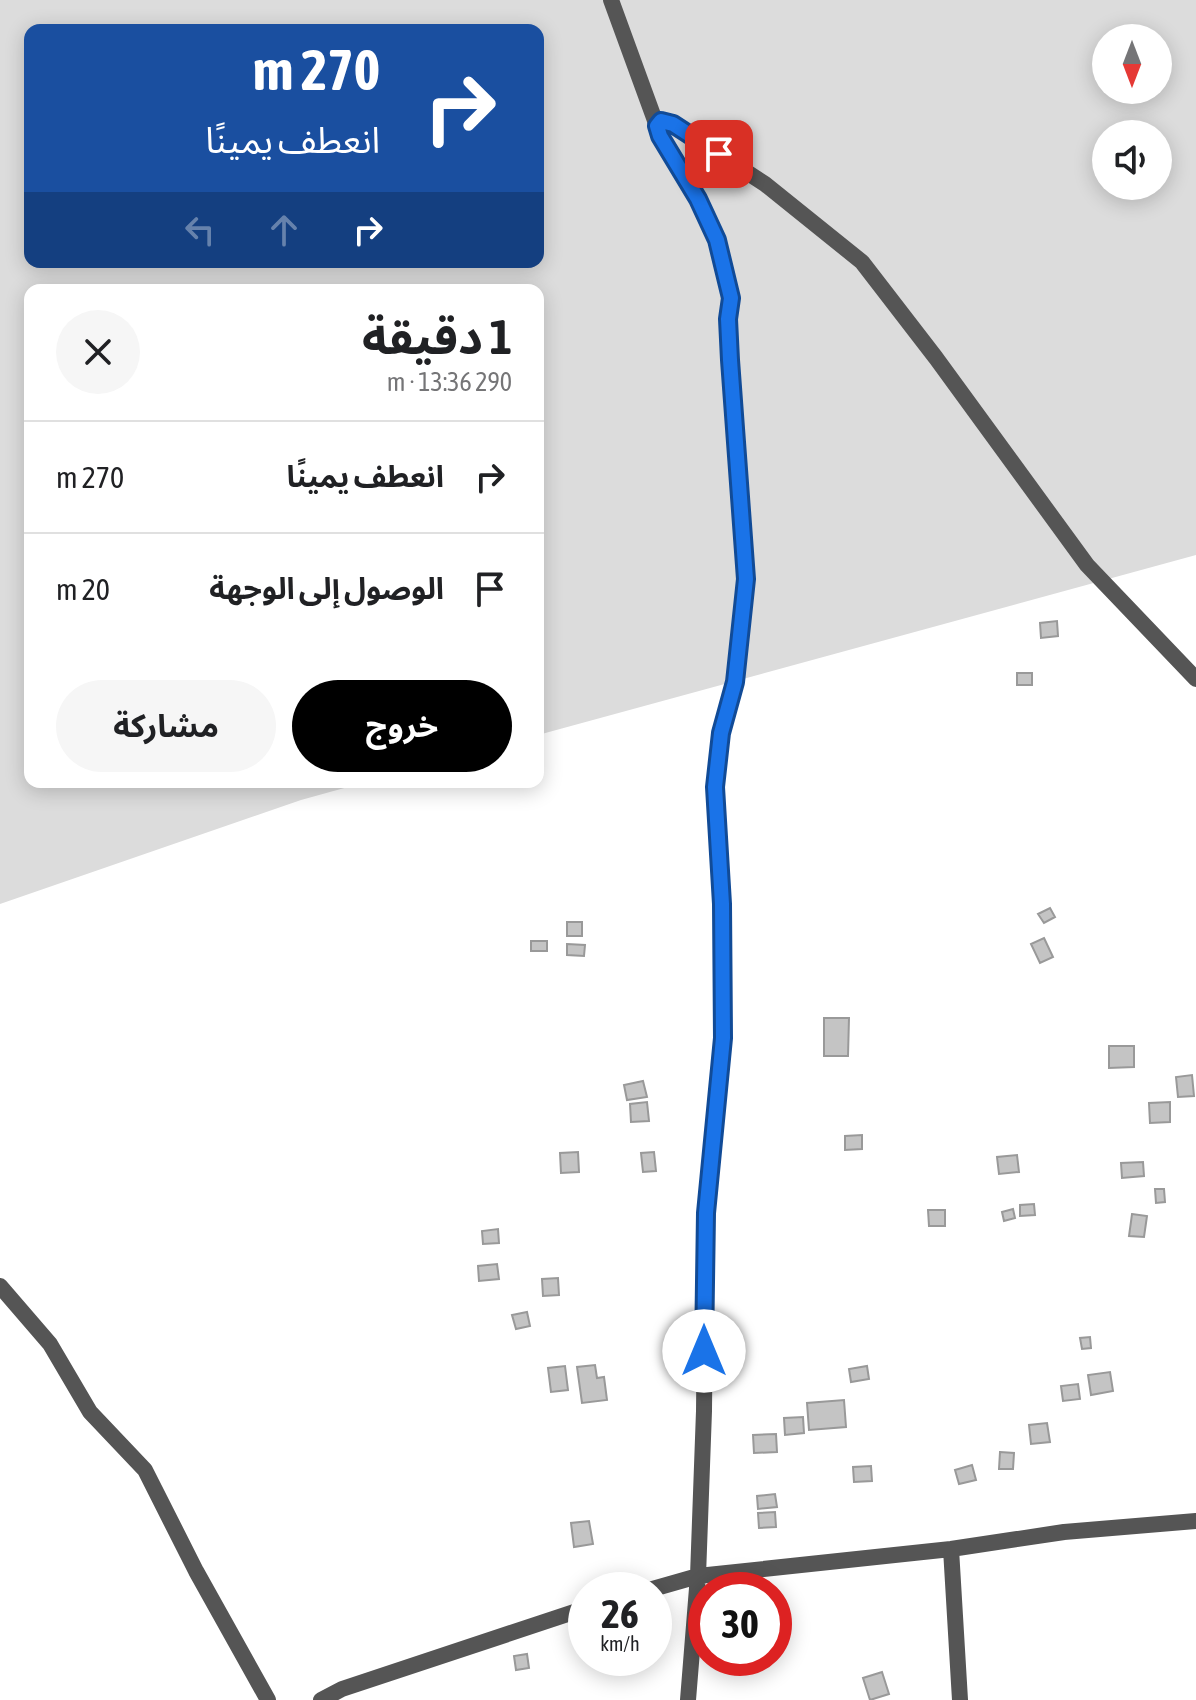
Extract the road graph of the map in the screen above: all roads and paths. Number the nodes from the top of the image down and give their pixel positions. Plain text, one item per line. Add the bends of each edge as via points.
1 (611, 0) edge
2 (657, 126) junction
3 (1196, 679) edge
4 (0, 1286) edge
5 (1196, 1521) edge
6 (951, 1549) junction
7 (698, 1572) edge
8 (735, 1572) edge
9 (568, 1614) edge
10 (690, 1676) edge
11 (268, 1700) edge
12 (321, 1700) edge
13 (688, 1700) edge
14 (960, 1700) edge

1 - 2 street
2 - 3 street via 661,121 673,124 765,184 862,262 1087,565
2 - 7 street via 717,240 731,298 729,346 746,579 735,682 721,733 715,787 723,1038 706,1213
4 - 11 street via 50,1344 90,1412 145,1470
5 - 6 street via 1064,1532
6 - 8 street
6 - 14 street
9 - 12 street
10 - 13 street

